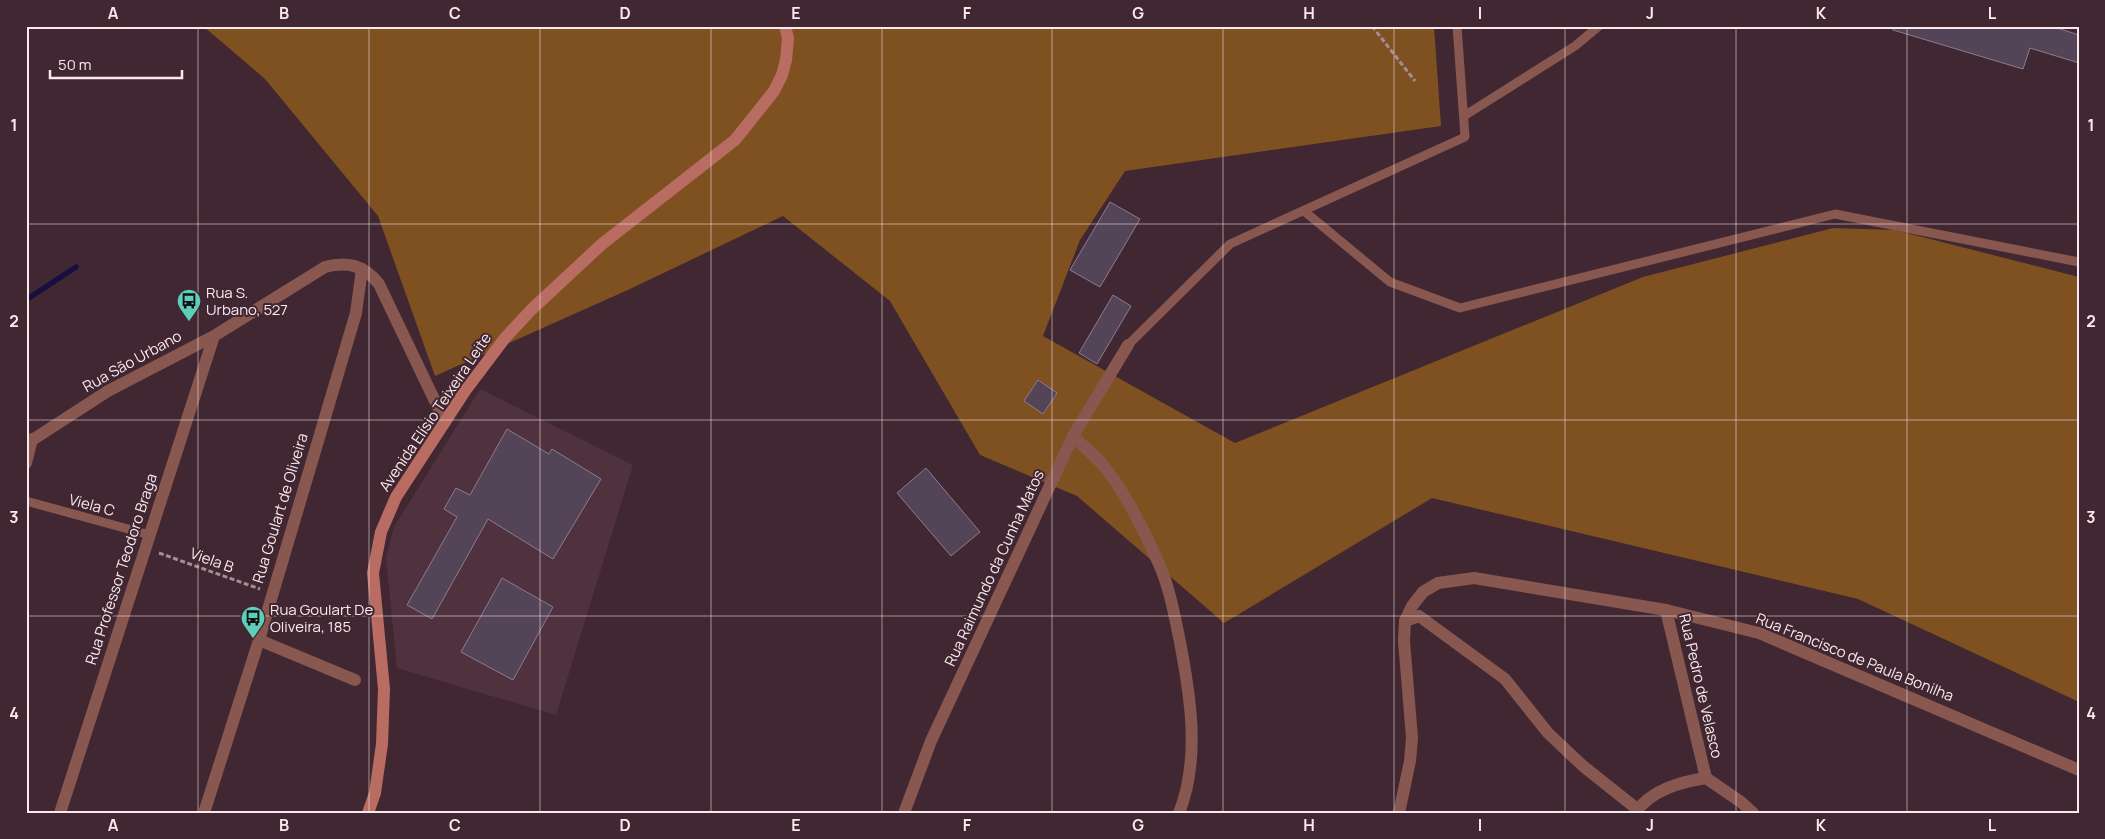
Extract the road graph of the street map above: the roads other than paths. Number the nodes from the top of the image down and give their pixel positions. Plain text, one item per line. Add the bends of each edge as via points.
1 (785, 26) edge
2 (1457, 26) edge
3 (1599, 26) edge
4 (1464, 116) junction
5 (1304, 210) junction
6 (2079, 262) edge
7 (362, 268) junction
8 (214, 336) junction
9 (1128, 345) joint
10 (445, 422) junction
11 (1073, 436) junction
12 (29, 442) edge
13 (26, 463) edge
14 (26, 501) edge
15 (150, 535) junction
16 (1666, 610) junction
17 (1404, 621) junction
18 (259, 640) junction
19 (355, 680) dead end
20 (2079, 770) edge
21 (1706, 778) junction
22 (1636, 811) edge
23 (60, 813) edge
24 (204, 813) edge
25 (368, 813) edge
26 (904, 813) edge
27 (1179, 813) edge
28 (1399, 813) edge
29 (1753, 813) edge

1 - 10 main road, Avenida Elísio Teixeira Leite via 788,38 782,75 774,91 735,140 602,244 531,310 505,338
2 - 4 lane
3 - 4 lane via 1575,46
4 - 5 lane via 1465,137
5 - 6 lane via 1390,282 1460,308 1835,214
5 - 9 lane via 1230,244
7 - 8 street, Rua São Urbano via 336,264 325,267
7 - 10 street via 379,284
7 - 18 street, Rua Goulart de Oliveira via 356,312
8 - 12 street, Rua São Urbano via 108,391
8 - 15 street, Rua Professor Teodoro Braga
9 - 11 street, Rua Raimundo da Cunha Matos
10 - 25 main road, Avenida Elísio Teixeira Leite via 396,497 381,532 373,573 384,689 382,744 375,793
11 - 26 street, Rua Raimundo da Cunha Matos via 931,741
11 - 27 street via 1103,465 1132,511 1160,565 1174,613 1190,704 1190,764
12 - 13 street
14 - 15 lane, Viela C
15 - 23 street, Rua Professor Teodoro Braga
16 - 17 street, Rua Francisco de Paula Bonilha via 1474,578 1438,583 1423,592
16 - 20 street, Rua Francisco de Paula Bonilha via 1759,633
16 - 21 street, Rua Pedro de Velasco
17 - 22 street via 1419,616 1505,679 1548,733
17 - 28 street via 1412,738
18 - 19 street
18 - 24 street, Rua Goulart de Oliveira
21 - 22 street, Rua Pedro de Velasco via 1660,791
21 - 29 street

